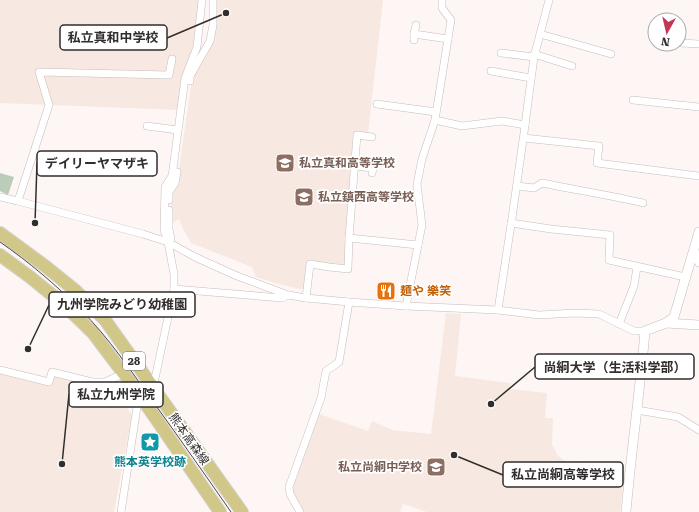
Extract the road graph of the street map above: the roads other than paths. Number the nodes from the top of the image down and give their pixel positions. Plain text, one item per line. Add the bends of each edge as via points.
1 (202, 0) edge
2 (213, 0) edge
3 (442, 0) edge
4 (549, 0) edge
5 (416, 25) dead end
6 (540, 34) junction
7 (448, 39) junction
8 (687, 43) edge
9 (699, 44) edge
10 (501, 53) dead end
11 (611, 54) dead end
12 (534, 56) junction
13 (172, 59) dead end
14 (572, 66) dead end
15 (491, 71) dead end
16 (531, 78) junction
17 (633, 100) dead end
18 (377, 104) dead end
19 (699, 107) edge
20 (435, 116) junction
21 (525, 125) junction
22 (147, 126) dead end
23 (178, 130) junction
24 (372, 137) dead end
25 (524, 138) junction
26 (355, 166) junction
27 (372, 173) dead end
28 (699, 176) edge
29 (517, 186) junction
30 (0, 198) edge
31 (18, 201) junction
32 (643, 203) dead end
33 (511, 223) junction
34 (699, 232) edge
35 (0, 233) edge
36 (349, 238) junction
37 (168, 242) junction
38 (418, 245) junction
39 (694, 251) junction
40 (0, 255) edge
41 (699, 262) edge
42 (637, 267) junction
43 (685, 277) junction
44 (174, 289) junction
45 (288, 295) junction
46 (306, 298) junction
47 (349, 302) junction
48 (406, 306) junction
49 (498, 310) junction
50 (666, 323) junction
51 (619, 324) junction
52 (699, 325) edge
53 (645, 331) junction
54 (0, 370) edge
55 (123, 374) junction
56 (153, 388) junction
57 (139, 394) junction
58 (637, 410) junction
59 (699, 430) edge
60 (121, 512) edge
61 (220, 512) edge
62 (242, 512) edge
63 (300, 512) edge
64 (626, 512) edge

1 - 23 street via 197,47 185,78
2 - 37 street via 210,41 190,76 175,183 169,192 169,229 172,239
3 - 7 street via 442,8 451,20
4 - 6 street
5 - 7 street via 414,37
6 - 11 street
6 - 12 street
7 - 20 street
8 - 9 street
10 - 12 street
12 - 14 street
12 - 16 street
13 - 31 street via 169,75 40,72 49,106
15 - 16 street
16 - 21 street
17 - 19 street
18 - 20 street
20 - 21 street via 462,126 502,121
20 - 38 street via 417,184 422,225
21 - 25 street
22 - 23 street
23 - 37 street via 172,176 165,187 164,230
24 - 26 street via 358,135
25 - 28 street via 599,146 597,163
25 - 29 street
26 - 27 street via 373,168
26 - 36 street
29 - 32 street via 534,188 542,183
29 - 33 street
30 - 31 street
31 - 37 street
33 - 42 street via 610,235 609,260
33 - 49 street
34 - 39 street
35 - 56 main road, 熊本高森線 / 28 via 45,266 105,320
36 - 38 street
36 - 46 street via 348,269 310,264
37 - 44 street
37 - 45 street via 237,276
38 - 48 street
39 - 41 street
39 - 43 street
40 - 55 main road, 熊本高森線 / 28 via 62,303 92,333
42 - 43 street
42 - 51 street via 634,286
43 - 50 street via 674,317
44 - 45 street via 282,298
44 - 56 street
45 - 46 street
46 - 47 street
47 - 48 street
47 - 63 street via 339,362 326,371 321,398 289,487
48 - 49 street
49 - 51 street via 539,315 599,314
50 - 52 street
50 - 53 street
51 - 53 street via 634,331
53 - 58 street
54 - 55 street via 49,382 52,372 92,382 105,382
55 - 57 main road, 熊本高森線 / 28
56 - 62 main road, 熊本高森線 / 28
57 - 60 street
57 - 61 main road, 熊本高森線 / 28
58 - 59 street via 678,416
58 - 64 street

